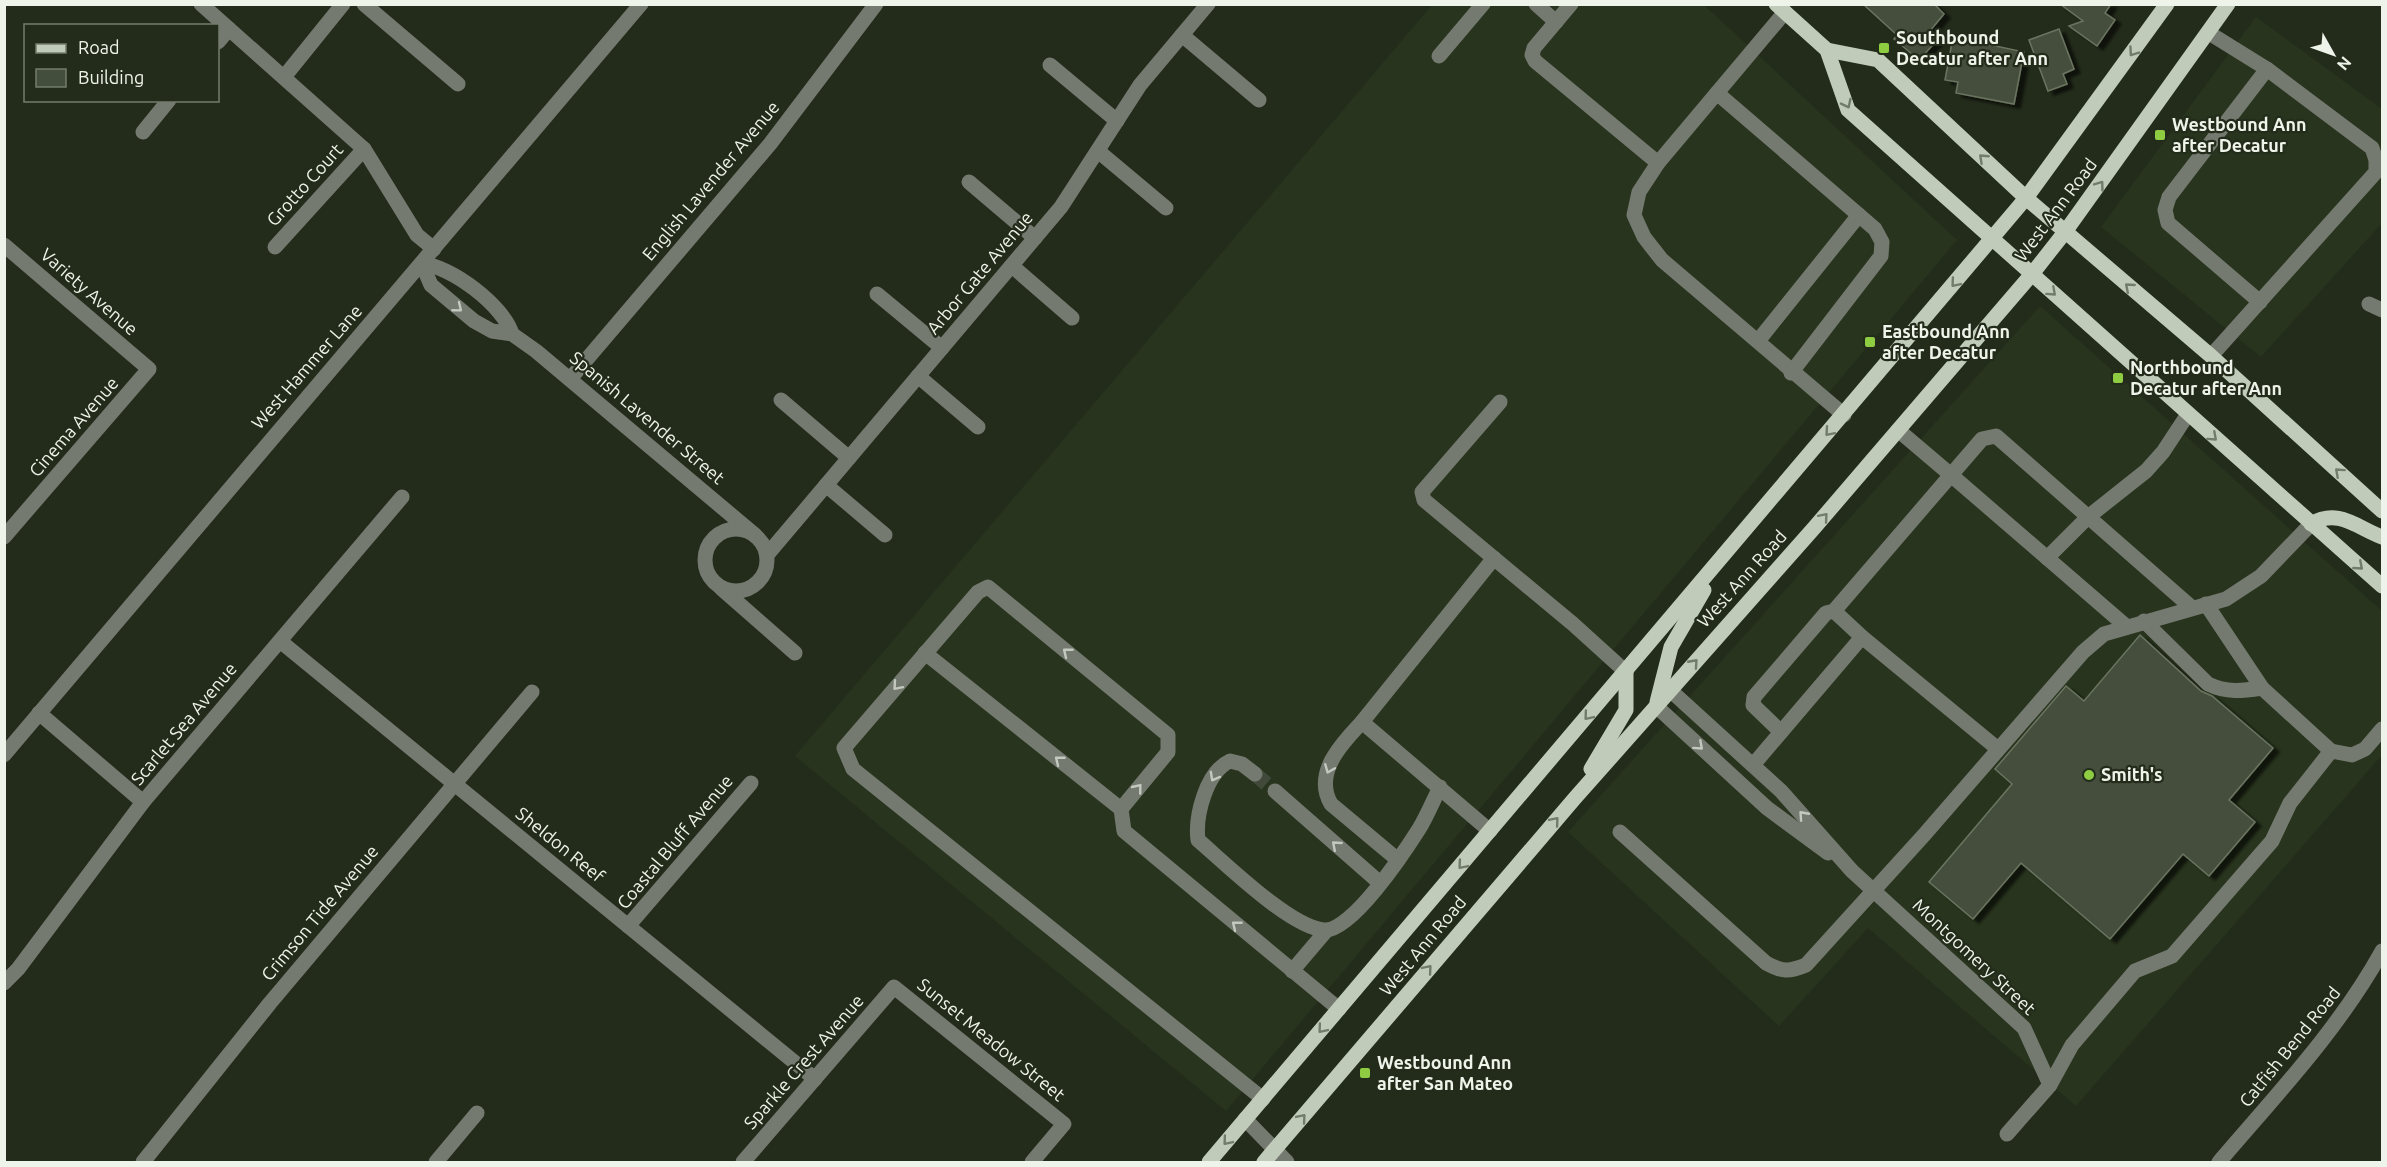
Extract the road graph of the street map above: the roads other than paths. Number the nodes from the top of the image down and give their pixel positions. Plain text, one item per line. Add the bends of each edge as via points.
1 (201, 4) edge
2 (343, 4) edge
3 (363, 4) edge
4 (641, 4) edge
5 (876, 4) edge
6 (1209, 4) edge
7 (1483, 4) edge
8 (1536, 4) edge
9 (1571, 4) edge
10 (2167, 4) edge
11 (2228, 4) edge
12 (1781, 8) edge
13 (1556, 22) junction
14 (228, 29) junction
15 (2209, 33) junction
16 (1182, 34) junction
17 (219, 41) edge
18 (1827, 50) junction
19 (1439, 56) dead end
20 (1050, 65) dead end
21 (2267, 69) junction
22 (284, 77) junction
23 (458, 84) dead end
24 (1717, 93) junction
25 (1258, 100) dead end
26 (167, 102) edge
27 (1117, 121) junction
28 (143, 132) dead end
29 (364, 149) junction
30 (1098, 151) junction
31 (1658, 163) junction
32 (969, 182) dead end
33 (2026, 198) junction
34 (1166, 208) dead end
35 (1859, 215) junction
36 (2065, 232) junction
37 (1035, 238) junction
38 (1992, 238) junction
39 (4, 245) edge
40 (275, 247) dead end
41 (434, 249) junction
42 (422, 264) junction
43 (1012, 266) junction
44 (2032, 274) junction
45 (877, 294) dead end
46 (2260, 302) junction
47 (1072, 318) dead end
48 (512, 334) junction
49 (1758, 340) junction
50 (942, 348) junction
51 (2211, 356) junction
52 (149, 369) joint
53 (1791, 373) junction
54 (918, 376) junction
55 (570, 379) junction
56 (781, 400) dead end
57 (1500, 402) dead end
58 (2188, 414) junction
59 (1844, 415) junction
60 (978, 427) dead end
61 (1898, 430) junction
62 (849, 458) junction
63 (1951, 475) junction
64 (826, 485) junction
65 (402, 497) dead end
66 (2382, 511) edge
67 (2088, 517) junction
68 (2311, 524) junction
69 (755, 536) junction
70 (885, 536) dead end
71 (4, 537) edge
72 (2382, 537) edge
73 (1725, 553) junction
74 (767, 555) junction
75 (1494, 558) junction
76 (2047, 558) junction
77 (717, 584) junction
78 (2382, 586) edge
79 (2198, 606) junction
80 (1833, 611) junction
81 (2144, 621) junction
82 (2127, 627) junction
83 (1862, 637) junction
84 (280, 641) junction
85 (795, 653) dead end
86 (925, 653) junction
87 (1626, 672) junction
88 (2262, 688) junction
89 (1670, 690) junction
90 (532, 692) dead end
91 (1656, 706) junction
92 (39, 713) junction
93 (1362, 722) junction
94 (2382, 729) edge
95 (1781, 732) junction
96 (1998, 749) junction
97 (2331, 751) junction
98 (4, 755) edge
99 (1753, 765) junction
100 (1255, 774) tunnel mouth
101 (751, 783) dead end
102 (454, 784) junction
103 (1440, 788) junction
104 (1275, 790) tunnel mouth
105 (1575, 798) junction
106 (144, 802) junction
107 (1121, 809) junction
108 (1490, 831) junction
109 (1620, 832) dead end
110 (1398, 860) junction
111 (1852, 871) junction
112 (1380, 883) junction
113 (1874, 890) junction
114 (628, 926) junction
115 (1326, 931) junction
116 (2382, 951) edge
117 (1287, 966) junction
118 (4, 983) edge
119 (894, 987) joint
120 (1339, 1009) junction
121 (815, 1079) junction
122 (2050, 1085) junction
123 (1263, 1099) junction
124 (477, 1113) dead end
125 (1245, 1119) junction
126 (2007, 1134) dead end
127 (1275, 1150) junction
128 (143, 1162) edge
129 (436, 1162) edge
130 (744, 1162) edge
131 (1032, 1162) edge
132 (1209, 1162) edge
133 (1264, 1162) edge
134 (1287, 1162) edge
135 (2219, 1162) edge

1 - 14 street
2 - 22 street
3 - 23 street
4 - 41 street, West Hammer Lane
5 - 55 street, English Lavender Avenue via 770,144
6 - 16 street, Arbor Gate Avenue
7 - 19 street
8 - 13 street
9 - 13 street
10 -> 33 main road, West Ann Road
11 - 15 main road, West Ann Road
12 - 18 main road
12 - 24 street
13 - 31 street via 1534,48 1535,61
14 - 17 street
14 - 22 street
15 - 21 street
36 -> 15 main road, West Ann Road
16 - 25 street
16 - 27 street, Arbor Gate Avenue via 1140,85
33 -> 18 main road via 1878,60
18 -> 38 main road via 1848,110
20 - 27 street
21 - 46 street via 2169,196 2165,210 2168,223
21 - 46 street via 2372,148 2376,172
22 - 29 street
24 - 31 street
24 - 35 street
26 - 28 street
27 - 30 street, Arbor Gate Avenue
29 - 40 street, Grotto Court
29 - 41 street via 417,235
30 - 34 street
30 - 37 street, Arbor Gate Avenue
31 - 49 street via 1639,192 1634,215 1644,237 1662,260
32 - 37 street
33 - 36 main road
33 - 38 main road, West Ann Road
35 - 49 street
35 - 53 street via 1875,229 1882,242 1881,256
36 - 44 main road, West Ann Road
51 -> 36 main road
37 - 43 street, Arbor Gate Avenue
38 - 44 main road
38 -> 59 main road, West Ann Road
39 - 52 street, Variety Avenue
41 - 42 street, West Hammer Lane
42 - 48 street, Spanish Lavender Street via 453,273 502,314
42 -> 48 street, Spanish Lavender Street via 431,285 474,321 492,331
42 - 92 street, West Hammer Lane
43 - 47 street
43 - 50 street, Arbor Gate Avenue
44 -> 58 main road
44 - 61 main road, West Ann Road
45 - 50 street
46 - 51 street
48 - 55 street, Spanish Lavender Street
49 - 53 street
50 - 54 street, Arbor Gate Avenue
66 -> 51 main road
52 - 71 street, Cinema Avenue
53 - 59 street
54 - 60 street
54 - 62 street, Arbor Gate Avenue
55 - 69 street, Spanish Lavender Street
56 - 62 street
57 - 75 street via 1422,492 1424,500
58 - 67 street via 2146,471
58 -> 68 main road
59 -> 73 main road, West Ann Road
61 - 63 street
89 -> 61 main road, West Ann Road
62 - 64 street, Arbor Gate Avenue
63 - 67 street via 1982,439 1996,436
63 - 76 street
63 - 80 street
64 - 70 street
64 - 74 street, Arbor Gate Avenue
65 - 84 street, Scarlet Sea Avenue
67 - 76 street
67 - 79 street
68 - 72 main road via 2323,517 2337,516
68 -> 78 main road
68 - 79 street via 2261,576 2226,599
69 - 74 street
69 - 77 street via 735,529 716,537 709,545 706,566
73 - 87 main road, West Ann Road
73 - 91 main road via 1671,647
74 - 77 street via 763,576 747,589 736,591
75 - 87 street
75 - 93 street
76 - 82 street
77 - 85 street
79 - 81 street
79 - 88 street
80 - 83 street
80 - 95 street via 1826,614 1754,697 1758,713
81 - 82 street
81 - 88 street via 2208,684 2235,692
82 - 96 street via 2104,634 2083,652
83 - 95 street
83 - 96 street
84 - 102 street, Sheldon Reef
84 - 106 street, Scarlet Sea Avenue
107 -> 86 street
107 -> 86 street via 1168,752 1168,735 988,587 978,592
86 -> 123 street via 844,748 853,769
87 - 105 main road via 1626,710
87 -> 108 main road, West Ann Road
88 - 97 street
89 - 91 main road, West Ann Road
89 - 99 street, Montgomery Street
90 - 102 street, Crimson Tide Avenue
91 - 105 main road, West Ann Road
91 -> 111 street, Montgomery Street via 1767,808
92 - 98 street, West Hammer Lane
92 - 106 street
93 - 103 street
93 -> 110 street via 1337,750 1325,777 1325,794 1331,804
94 - 97 street via 2365,749 2352,755
95 - 99 street
96 - 113 street
97 - 122 street via 2290,803 2272,841 2172,956 2135,970 2072,1045
111 -> 99 street, Montgomery Street
100 -> 115 street via 1242,764 1230,761 1223,765 1213,777 1196,825 1198,840 1274,903 1309,926
101 - 114 street, Coastal Bluff Avenue
102 - 114 street, Sheldon Reef
102 - 128 street, Crimson Tide Avenue
103 - 108 street
103 - 110 street
112 -> 104 street
127 -> 105 main road, West Ann Road
106 - 118 street, Scarlet Sea Avenue
117 -> 107 street via 1124,831
108 -> 120 main road, West Ann Road
109 - 113 street via 1766,963 1781,971 1806,965
110 - 112 street
111 - 113 street, Montgomery Street
112 - 115 street via 1339,927
113 - 122 street, Montgomery Street via 2024,1028
114 - 121 street, Sheldon Reef
115 - 117 street
116 - 135 street, Catfish Bend Road via 2340,1019
117 - 120 street
119 - 121 street, Sparkle Crest Avenue
119 - 131 street, Sunset Meadow Street via 1064,1124
120 -> 123 main road, West Ann Road
121 - 130 street, Sparkle Crest Avenue
122 - 126 street
123 - 125 main road, West Ann Road
124 - 129 street
125 - 127 street
125 -> 132 main road, West Ann Road
127 - 133 main road, West Ann Road
127 - 134 street

